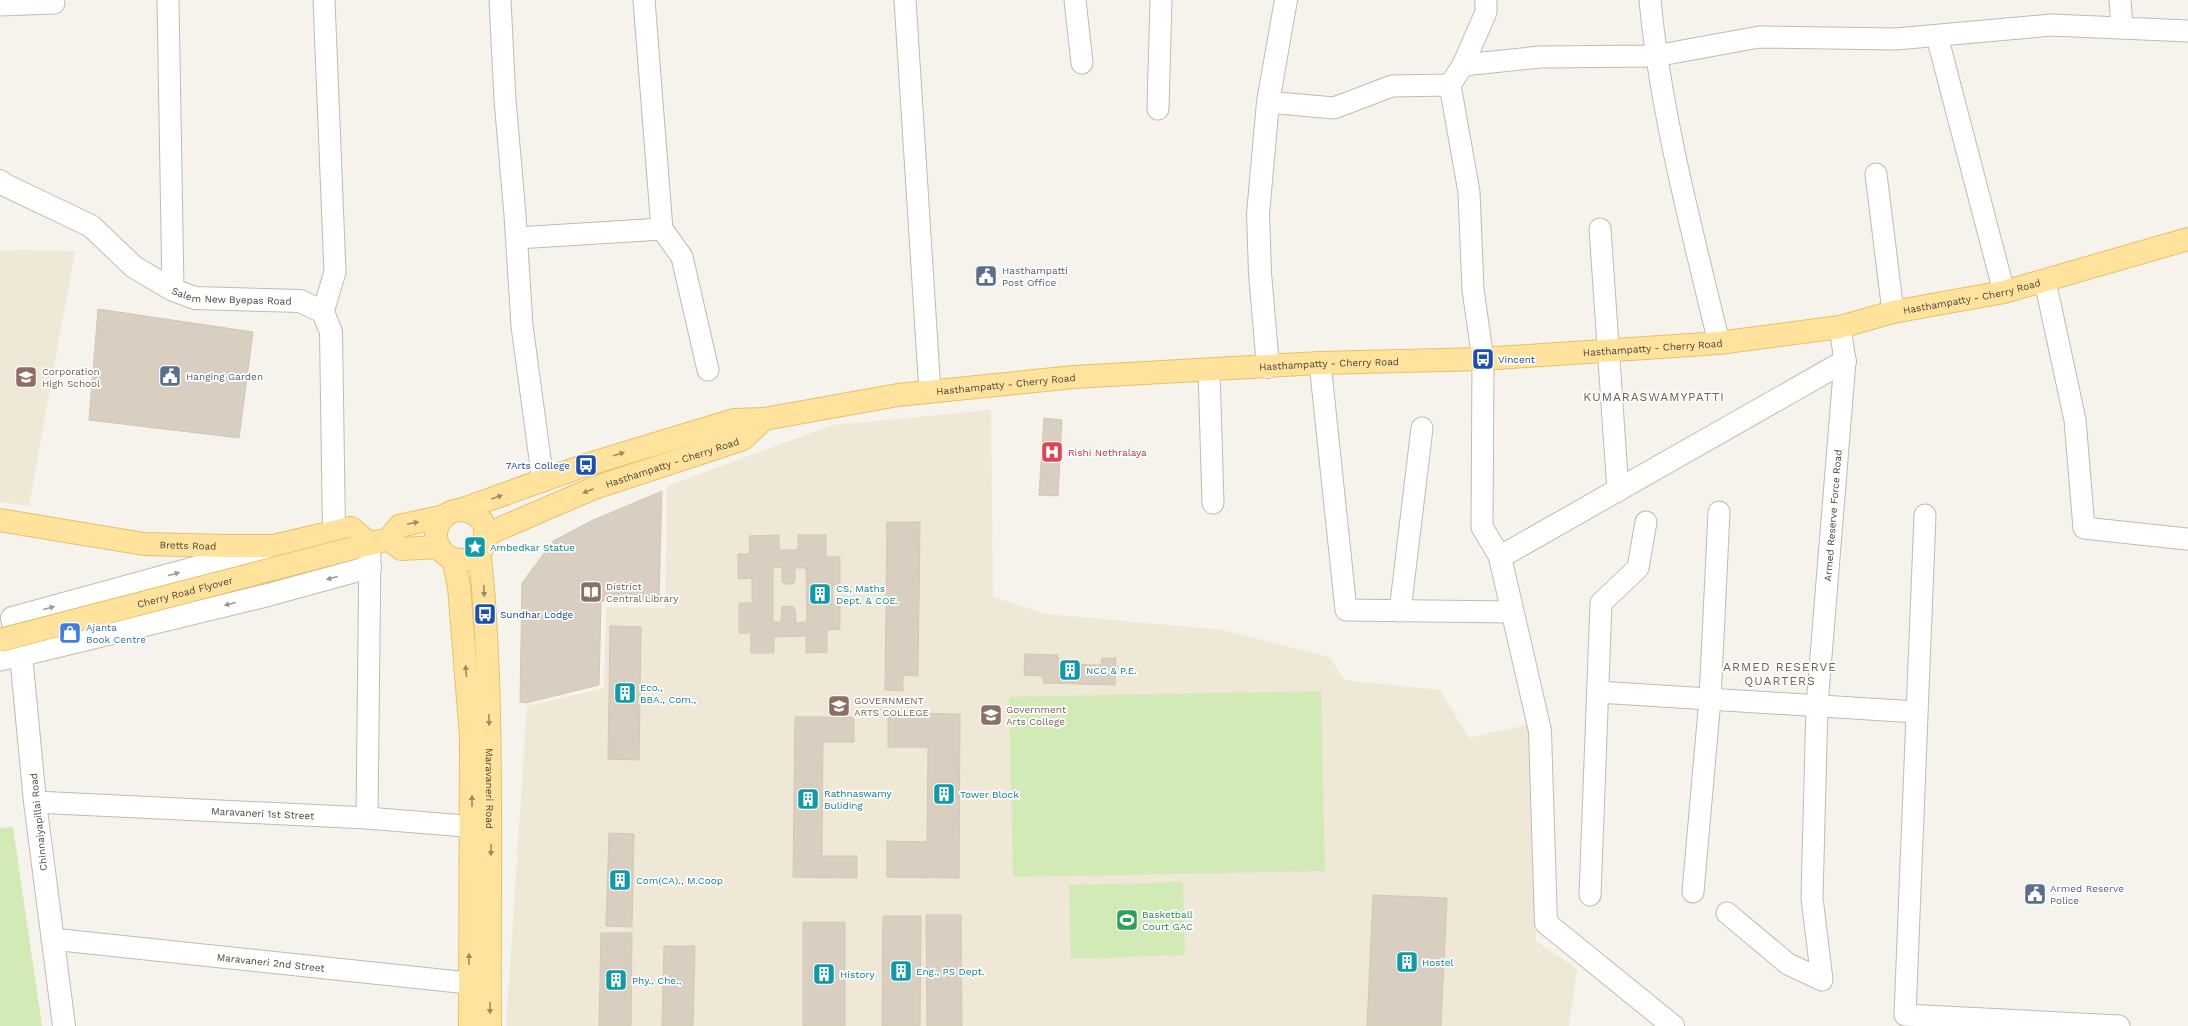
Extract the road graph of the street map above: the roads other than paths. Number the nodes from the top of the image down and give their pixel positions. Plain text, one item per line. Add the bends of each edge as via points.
1 (168, 0) edge
2 (324, 0) edge
3 (500, 0) edge
4 (644, 0) edge
5 (905, 0) edge
6 (1075, 0) edge
7 (1161, 0) edge
8 (1286, 0) edge
9 (1486, 0) edge
10 (1650, 0) edge
11 (2120, 0) edge
12 (54, 3) dead end
13 (0, 4) edge
14 (2122, 28) junction
15 (2188, 31) edge
16 (1937, 36) junction
17 (1655, 56) junction
18 (1082, 63) dead end
19 (1463, 64) junction
20 (1450, 84) junction
21 (1268, 102) junction
22 (1158, 109) dead end
23 (1876, 174) dead end
24 (0, 181) edge
25 (662, 229) junction
26 (1600, 230) dead end
27 (517, 238) junction
28 (2188, 238) edge
29 (2045, 281) junction
30 (173, 290) junction
31 (2004, 292) junction
32 (323, 312) junction
33 (1893, 312) junction
34 (1840, 327) junction
35 (1719, 343) junction
36 (1609, 350) junction
37 (1483, 359) junction
38 (1845, 361) junction
39 (1320, 363) junction
40 (1268, 367) junction
41 (708, 370) dead end
42 (1209, 370) junction
43 (930, 392) junction
44 (764, 419) junction
45 (1422, 428) dead end
46 (543, 481) junction
47 (1618, 491) junction
48 (1213, 502) dead end
49 (1719, 512) dead end
50 (452, 513) junction
51 (1925, 515) dead end
52 (0, 520) edge
53 (1646, 522) dead end
54 (334, 531) junction
55 (2187, 539) dead end
56 (370, 544) junction
57 (482, 544) junction
58 (273, 546) junction
59 (446, 553) junction
60 (1500, 557) junction
61 (370, 567) junction
62 (1400, 611) junction
63 (1512, 612) junction
64 (6, 620) edge
65 (0, 640) edge
66 (22, 655) junction
67 (0, 660) edge
68 (1598, 692) junction
69 (1710, 699) junction
70 (1817, 705) junction
71 (1916, 712) junction
72 (34, 802) junction
73 (367, 818) junction
74 (482, 828) junction
75 (1693, 892) dead end
76 (1590, 895) dead end
77 (1727, 913) dead end
78 (52, 939) junction
79 (479, 984) junction
80 (64, 1026) edge
81 (470, 1026) edge
82 (490, 1026) edge
83 (1673, 1026) edge
84 (2119, 1026) edge

1 - 30 street
2 - 32 street via 335,272
3 - 27 street via 505,100
4 - 25 street
5 - 43 street
6 - 18 street
7 - 22 street
8 - 21 street
9 - 19 street via 1486,12
10 - 17 street
11 - 14 street
12 - 13 street
14 - 15 street
14 - 16 street via 2052,25
16 - 17 street via 1896,39 1759,37
16 - 31 street
17 - 19 street via 1540,57
17 - 35 street
19 - 20 street
20 - 21 street via 1392,86 1334,108
20 - 37 street via 1469,192 1473,290
21 - 40 street via 1258,214
23 - 33 street
24 - 30 street, Salem New Byepas Road via 91,226 134,267
25 - 27 street
25 - 41 street via 682,257
26 - 36 street
27 - 46 street via 522,326
28 - 29 main road, Hasthampatty - Cherry Road
29 - 31 main road, Hasthampatty - Cherry Road
29 - 55 street via 2075,420 2084,528
30 - 32 street, Salem New Byepas Road via 195,298 300,301
31 - 33 main road, Hasthampatty - Cherry Road
32 - 54 street via 331,332
33 - 34 main road, Hasthampatty - Cherry Road
34 - 35 main road, Hasthampatty - Cherry Road
34 - 38 street, Armed Reserve Force Road
35 - 36 main road, Hasthampatty - Cherry Road
36 - 37 main road, Hasthampatty - Cherry Road
36 - 47 street
37 - 39 main road, Hasthampatty - Cherry Road
37 - 60 street via 1482,527
38 - 47 street
38 - 70 street, Armed Reserve Force Road
39 - 40 main road, Hasthampatty - Cherry Road
39 - 62 street via 1346,610
40 - 42 main road, Hasthampatty - Cherry Road
42 - 43 main road, Hasthampatty - Cherry Road via 1074,377
42 - 48 street
43 - 44 main road, Hasthampatty - Cherry Road via 898,395
46 -> 44 main road via 586,465 734,420
44 -> 57 main road, Hasthampatty - Cherry Road via 743,439 594,488
45 - 62 street
50 -> 46 main road
47 - 60 street
49 - 69 street
56 -> 50 main road via 399,526
50 - 57 main road via 475,515 484,527
50 - 59 main road via 436,530 436,539
51 - 71 street
52 - 58 main road, Bretts Road via 144,544
53 - 68 street via 1638,568 1601,603
54 - 56 main road, Bretts Road via 351,528
54 - 58 main road, Bretts Road
56 - 59 main road
56 - 61 street
56 - 65 main road, Cherry Road Flyover, bridge
57 - 59 main road via 466,560
57 -> 74 main road, Maravaneri Road
64 -> 58 street
74 -> 59 main road, Maravaneri Road via 471,736 459,587
60 - 63 street
61 -> 66 street via 268,595
61 - 73 street
62 - 63 street
63 - 83 street via 1540,731 1546,923
64 - 66 street, Chinnaiyapillai Road
66 - 67 street
66 - 72 street, Chinnaiyapillai Road
68 - 69 street
68 - 76 street
69 - 70 street
69 - 75 street
70 - 71 street
70 - 77 street, Armed Reserve Force Road via 1812,898 1822,980 1788,964
71 - 84 street via 1905,1015
72 - 73 street, Maravaneri 1st Street
72 - 78 street, Chinnaiyapillai Road
73 - 74 street, Maravaneri 1st Street
74 - 79 main road, Maravaneri Road
78 - 79 street, Maravaneri 2nd Street
78 - 80 street, Chinnaiyapillai Road
79 - 81 main road, Maravaneri Road
79 -> 82 main road, Maravaneri Road

